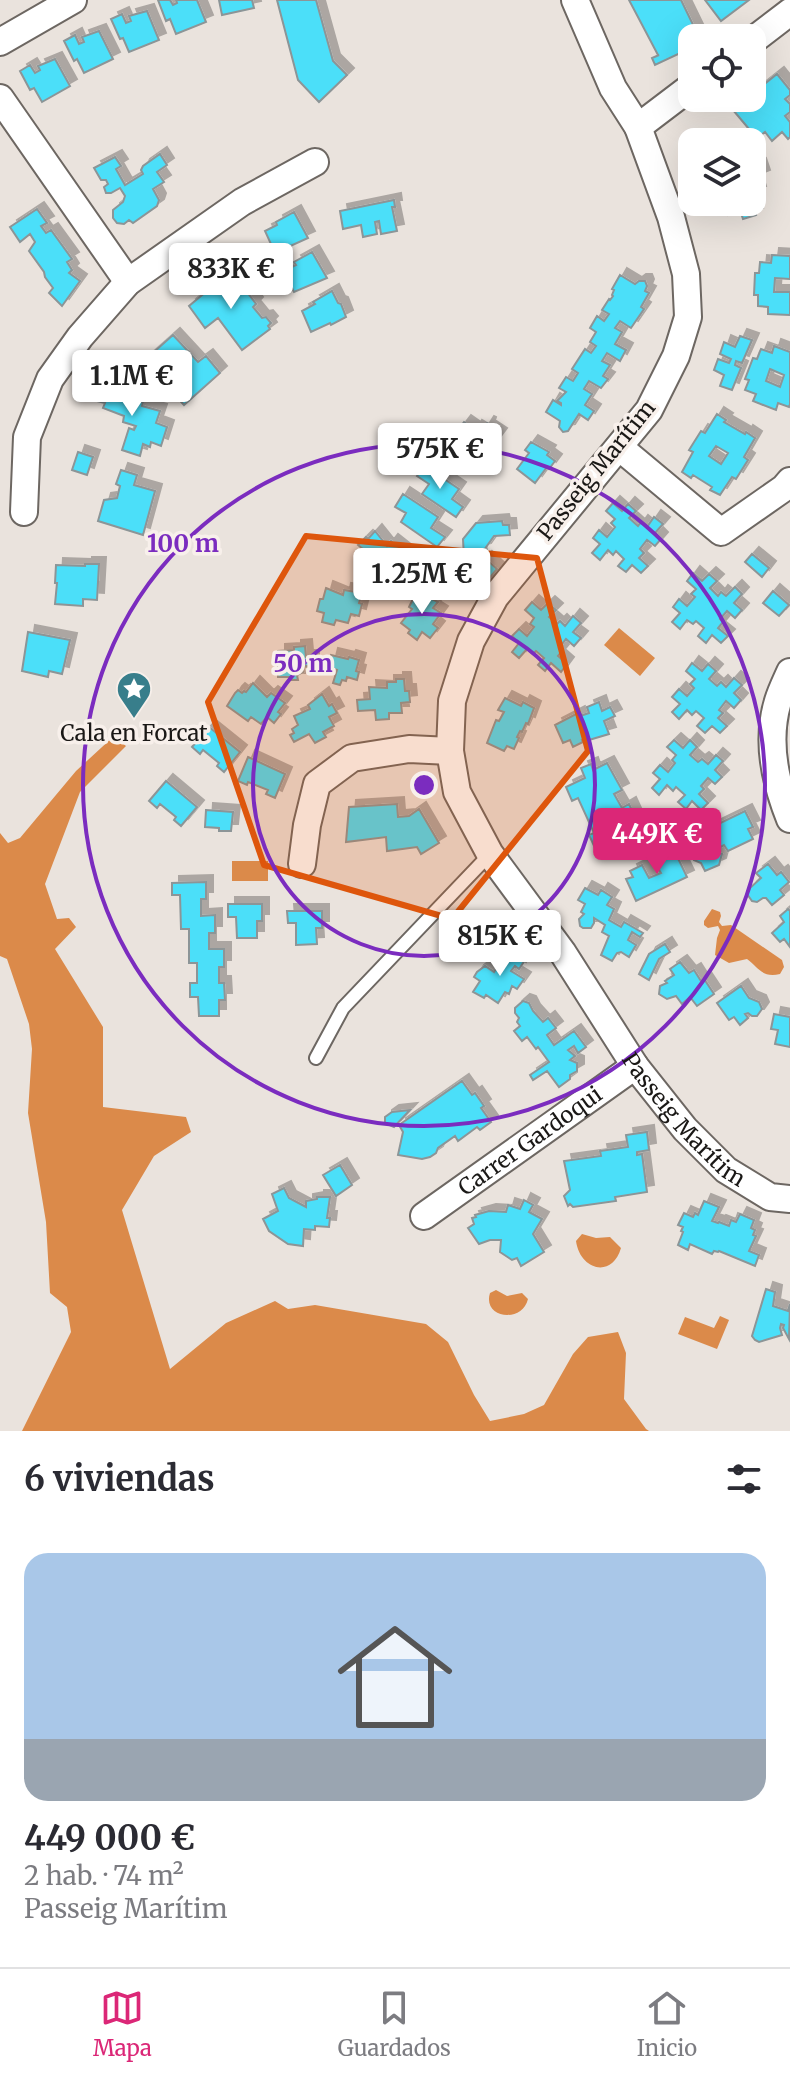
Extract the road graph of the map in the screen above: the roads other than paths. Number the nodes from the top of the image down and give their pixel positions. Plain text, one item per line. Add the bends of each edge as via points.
1 (73, 0) edge
2 (575, 0) edge
3 (790, 12) edge
4 (766, 30) edge
5 (0, 42) edge
6 (678, 97) edge
7 (0, 98) edge
8 (638, 127) junction
9 (315, 162) dead end
10 (128, 282) junction
11 (619, 447) junction
12 (790, 481) edge
13 (24, 512) dead end
14 (790, 672) edge
15 (450, 751) junction
16 (790, 819) edge
17 (490, 854) junction
18 (302, 864) dead end
19 (316, 1058) dead end
20 (635, 1066) junction
21 (790, 1199) edge
22 (424, 1216) dead end

1 - 5 street
2 - 8 street, Passeig Marítim via 613,88
3 - 4 street
6 - 8 street
7 - 10 street
8 - 11 street, Passeig Marítim via 671,217 686,274 688,317 676,356 649,410
9 - 10 street via 242,202
10 - 13 street via 50,379 27,437
11 - 12 street via 721,532
11 - 15 street, Passeig Marítim via 495,597 471,641 452,701
14 - 16 street via 777,703 772,740
15 - 17 street, Passeig Marítim via 457,792
15 - 18 street via 409,749 352,758 317,784
17 - 19 lane via 343,1008
17 - 20 street, Passeig Marítim via 563,953
20 - 21 street, Passeig Marítim via 726,1170 770,1197
20 - 22 street, Carrer Gardoqui

